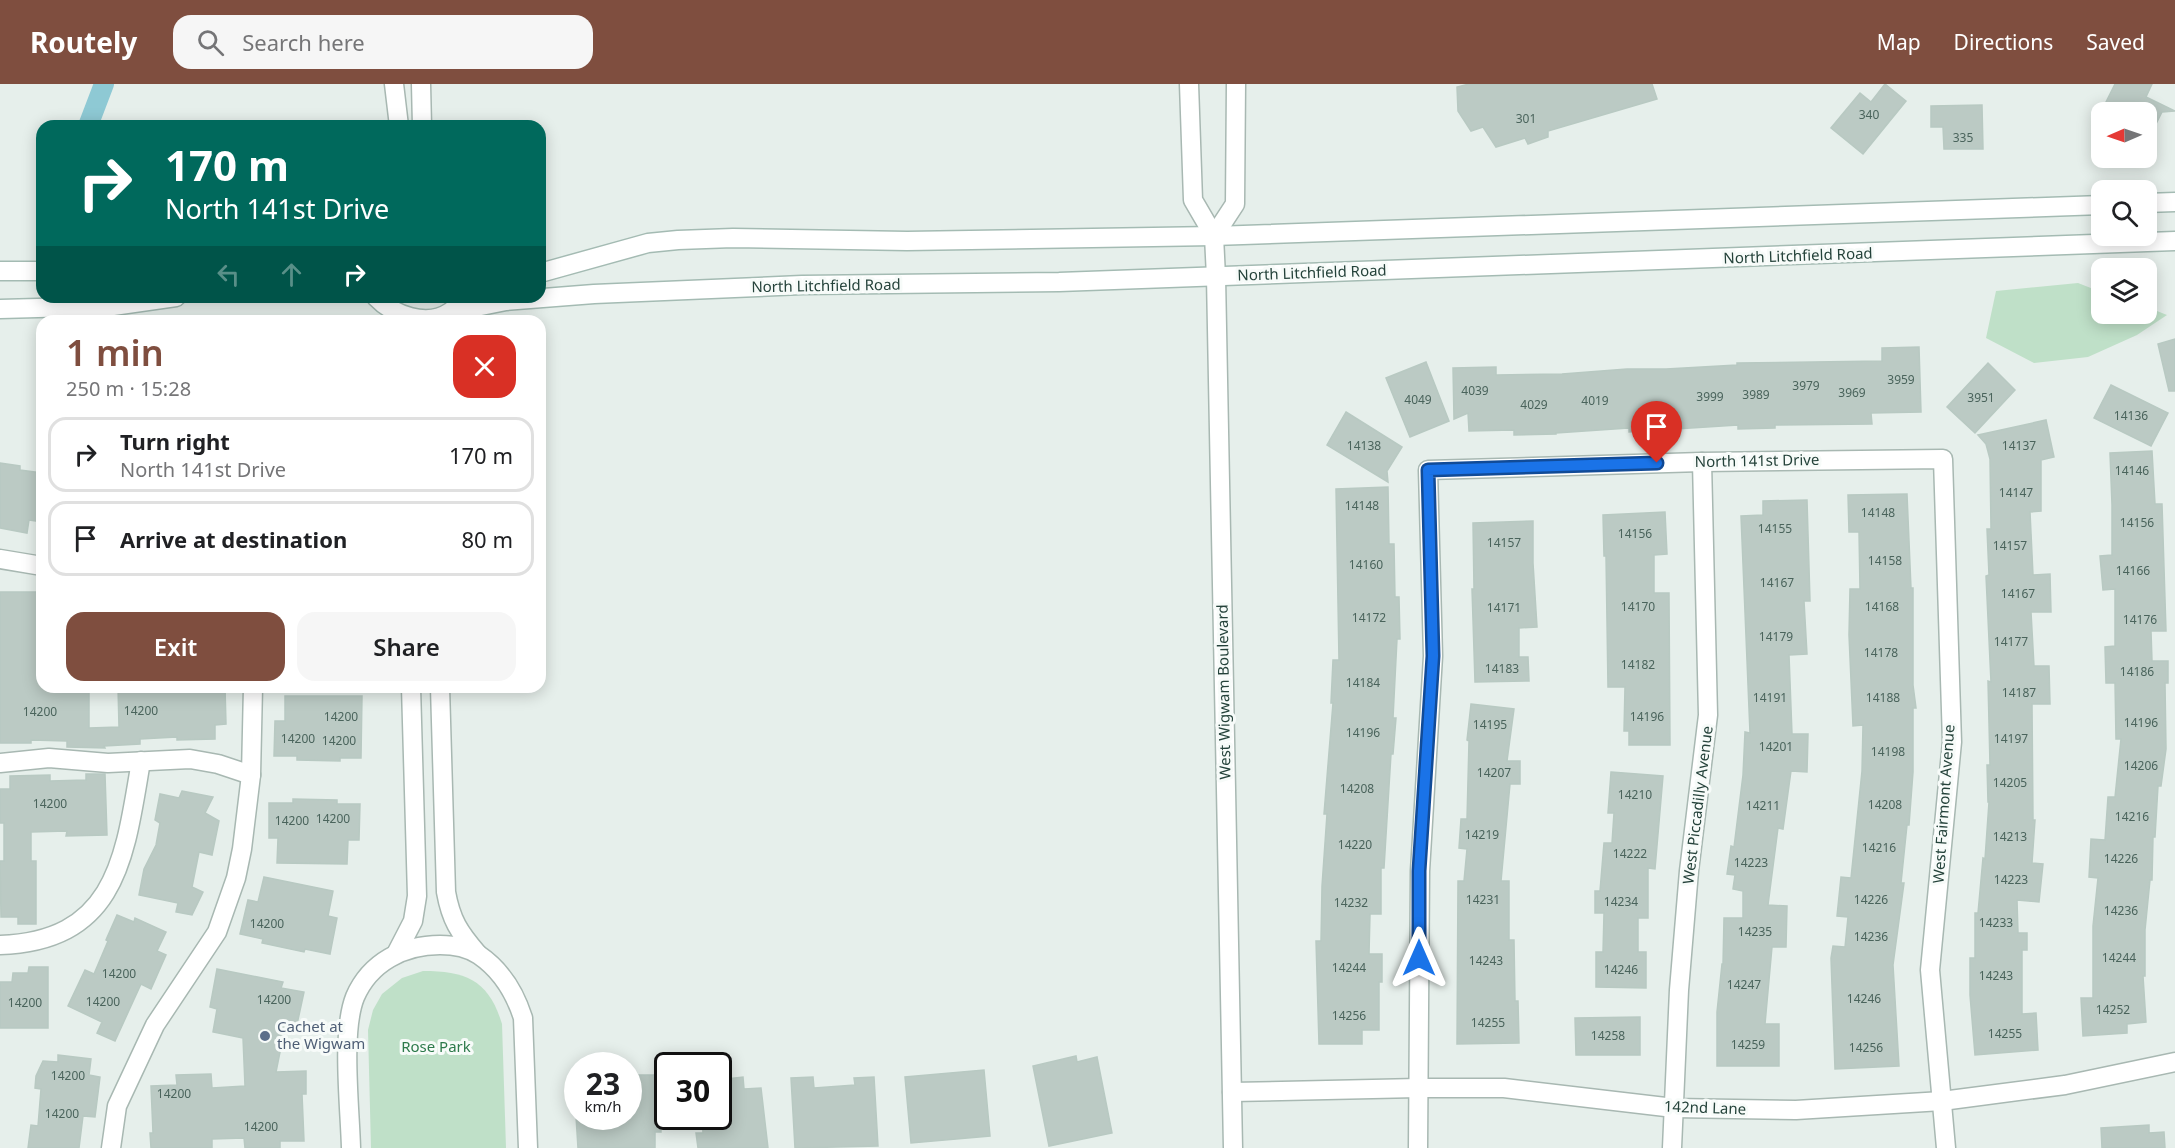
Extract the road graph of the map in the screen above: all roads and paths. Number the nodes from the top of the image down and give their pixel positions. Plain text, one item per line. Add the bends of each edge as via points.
1 (394, 84) edge
2 (421, 84) edge
3 (1189, 84) edge
4 (1236, 84) edge
5 (398, 120) edge
6 (422, 120) edge
7 (2175, 202) edge
8 (2157, 203) edge
9 (2091, 205) edge
10 (1214, 236) junction
11 (2175, 242) edge
12 (0, 271) edge
13 (36, 271) edge
14 (546, 271) edge
15 (1216, 277) junction
16 (546, 298) edge
17 (136, 303) edge
18 (500, 303) edge
19 (0, 309) edge
20 (386, 309) edge
21 (444, 312) edge
22 (405, 315) edge
23 (1943, 459) joint
24 (1702, 462) junction
25 (0, 559) edge
26 (36, 565) edge
27 (253, 693) edge
28 (411, 693) edge
29 (440, 693) edge
30 (141, 761) junction
31 (0, 763) edge
32 (251, 775) junction
33 (444, 787) junction
34 (414, 788) junction
35 (0, 945) edge
36 (398, 952) junction
37 (478, 955) junction
38 (2175, 1062) edge
39 (1418, 1088) junction
40 (1232, 1092) junction
41 (1942, 1101) junction
42 (1674, 1108) junction
43 (111, 1148) edge
44 (351, 1148) edge
45 (528, 1148) edge
46 (1233, 1148) edge
47 (1418, 1148) edge
48 (1672, 1148) edge
49 (1946, 1148) edge

1 - 5 street
2 - 6 street
3 - 10 street, West Wigwam Boulevard via 1193,200
4 - 10 street via 1235,204
7 - 8 street
9 - 10 street
10 - 14 street via 678,240 648,243
10 - 15 street, West Wigwam Boulevard
11 - 15 street, North Litchfield Road
12 - 13 street
15 - 16 street, North Litchfield Road via 791,285
15 - 40 street, West Wigwam Boulevard
17 - 19 street
18 - 21 street, North Litchfield Road
20 - 22 street, North Litchfield Road
23 - 24 street, North 141st Drive
23 - 41 street, West Fairmont Avenue via 1952,742 1930,970
24 - 39 street, North 141st Drive via 1428,470 1433,656 1419,871
24 - 42 street, West Piccadilly Avenue via 1708,715 1680,969
25 - 26 street
27 - 32 street
28 - 34 street
29 - 33 street
30 - 31 street via 108,763 50,758
30 - 32 street via 190,759
30 - 35 street via 124,853 100,902 52,938
32 - 43 street via 236,878 217,933 155,1025 117,1106
33 - 34 street
33 - 37 street via 449,911 457,929
34 - 36 street via 417,896 412,921
36 - 37 street via 422,945 456,945
36 - 44 street via 371,972 355,997 348,1032
37 - 45 street via 517,997 523,1018
38 - 41 street, 142nd Lane via 2065,1085
39 - 40 street, 142nd Lane
39 - 42 street, 142nd Lane via 1504,1088
39 - 47 street
40 - 46 street, West Wigwam Boulevard
41 - 42 street, 142nd Lane via 1796,1110
41 - 49 street, West Fairmont Avenue
42 - 48 street, West Piccadilly Avenue

